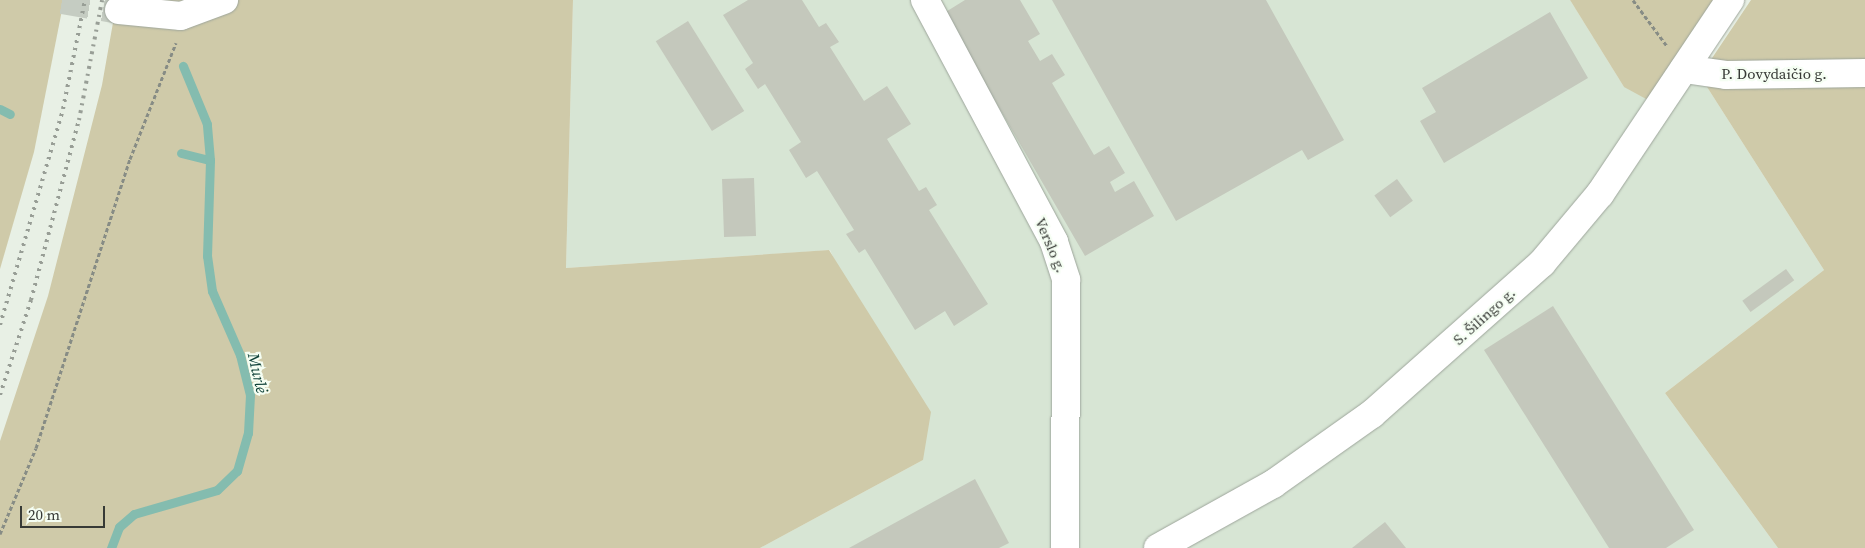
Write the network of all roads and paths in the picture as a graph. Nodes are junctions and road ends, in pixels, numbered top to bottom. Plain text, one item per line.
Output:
1 (224, 0) edge
2 (926, 0) edge
3 (1633, 0) edge
4 (1730, 0) edge
5 (119, 10) tunnel mouth
6 (181, 16) junction
7 (1684, 69) junction
8 (1865, 73) edge
9 (0, 534) edge
10 (1065, 548) edge
11 (1158, 548) edge

1 - 6 street
2 - 10 street, Verslo g.
3 - 7 path
4 - 7 street, S. Šilingo g.
5 - 6 street
6 - 9 path
7 - 8 street, P. Dovydaičio g.
7 - 11 street, S. Šilingo g.

